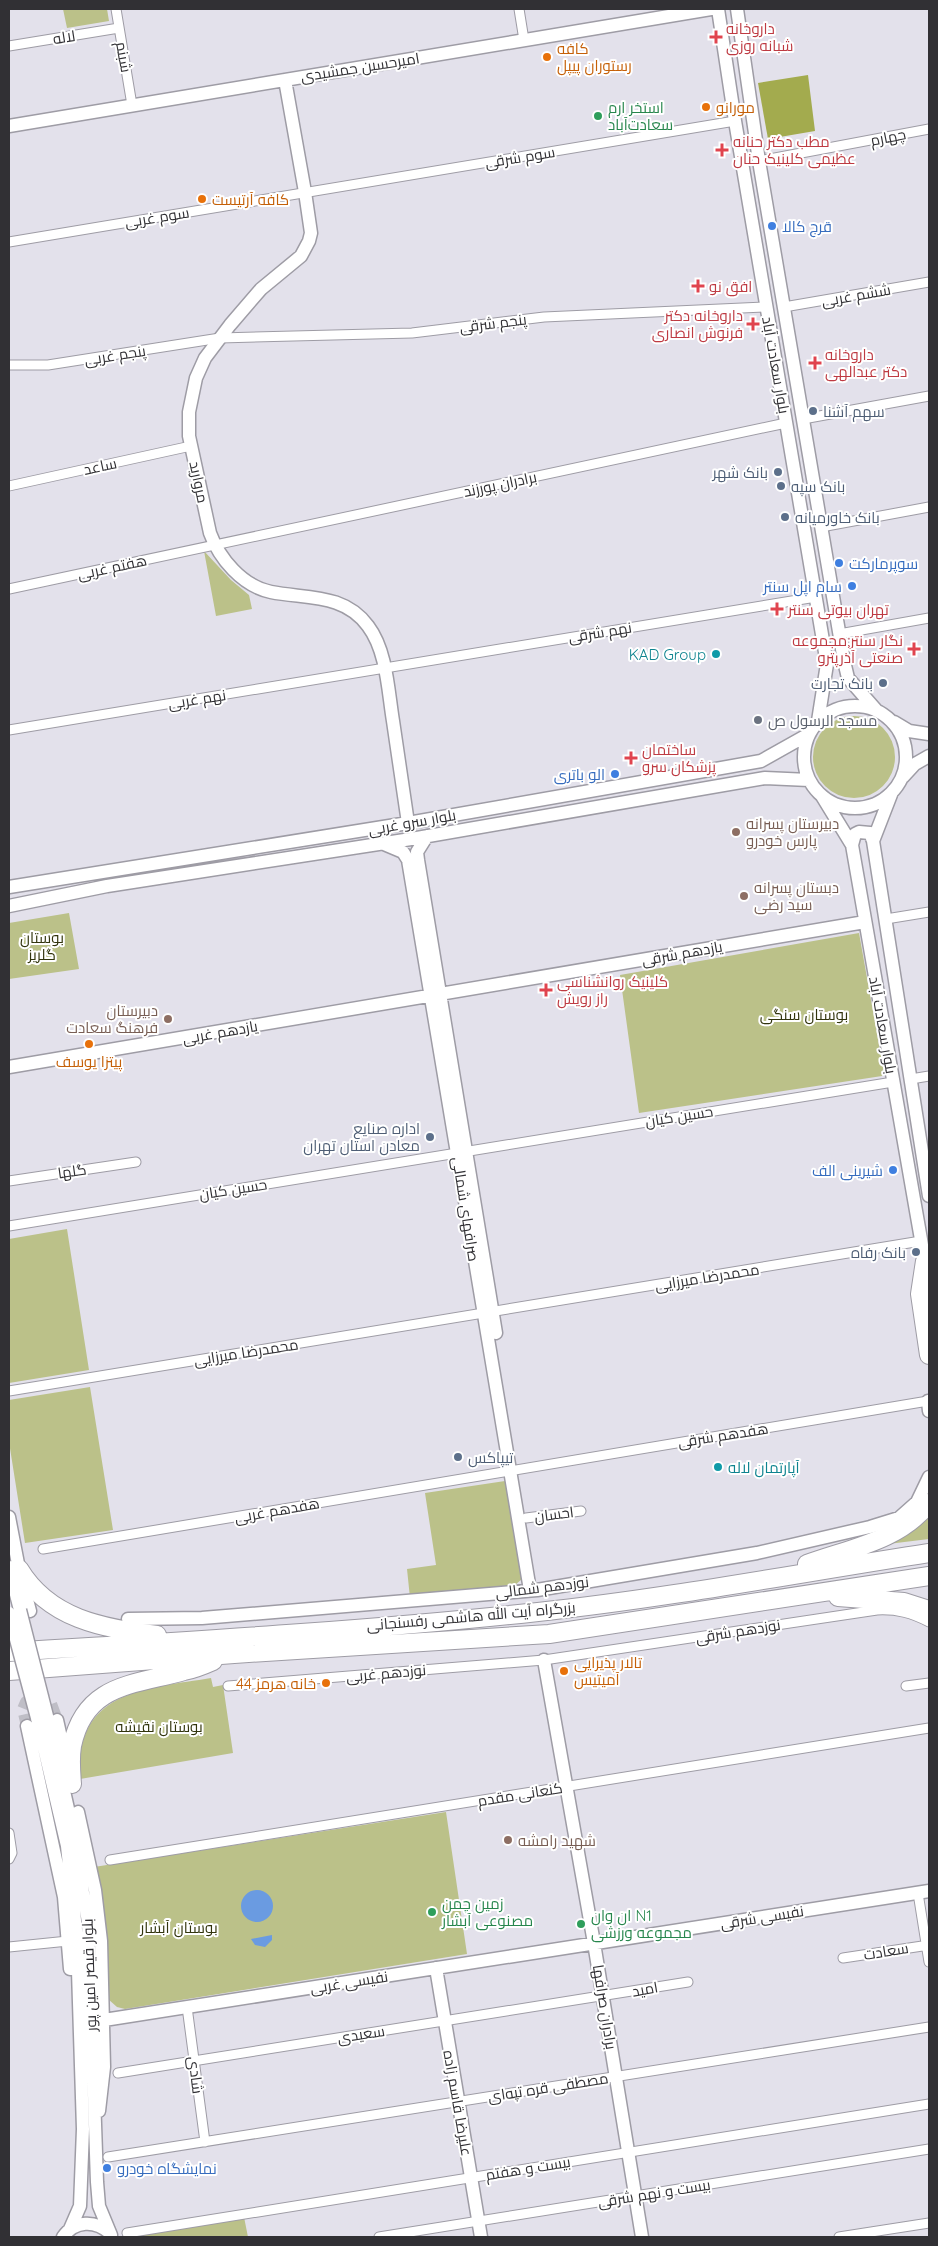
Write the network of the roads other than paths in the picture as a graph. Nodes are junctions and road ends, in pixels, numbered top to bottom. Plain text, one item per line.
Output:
1 (116, 9) edge
2 (519, 9) edge
3 (711, 9) edge
4 (718, 9) edge
5 (737, 9) edge
6 (119, 28) junction
7 (524, 40) junction
8 (9, 46) edge
9 (285, 80) junction
10 (132, 105) junction
11 (735, 121) junction
12 (9, 126) edge
13 (929, 130) edge
14 (759, 161) junction
15 (305, 192) junction
16 (9, 242) edge
17 (929, 282) edge
18 (766, 307) junction
19 (784, 307) junction
20 (220, 338) junction
21 (9, 365) edge
22 (929, 396) edge
23 (803, 419) junction
24 (786, 423) junction
25 (191, 446) junction
26 (791, 451) junction
27 (808, 451) junction
28 (9, 486) edge
29 (929, 507) edge
30 (821, 527) junction
31 (214, 545) junction
32 (9, 589) edge
33 (816, 597) junction
34 (929, 618) edge
35 (839, 634) junction
36 (384, 668) junction
37 (877, 711) junction
38 (890, 720) junction
39 (818, 721) junction
40 (9, 730) edge
41 (809, 734) junction
42 (929, 734) edge
43 (929, 756) edge
44 (901, 779) junction
45 (809, 780) junction
46 (892, 792) junction
47 (822, 796) junction
48 (408, 823) junction
49 (427, 836) junction
50 (873, 841) junction
51 (382, 843) junction
52 (852, 845) junction
53 (41, 882) junction
54 (9, 888) edge
55 (43, 899) junction
56 (9, 906) edge
57 (929, 912) edge
58 (886, 919) junction
59 (865, 922) junction
60 (435, 995) junction
61 (9, 1067) edge
62 (929, 1076) edge
63 (910, 1079) junction
64 (893, 1082) junction
65 (461, 1152) junction
66 (136, 1162) dead end
67 (9, 1181) edge
68 (929, 1196) edge
69 (9, 1226) edge
70 (921, 1242) junction
71 (925, 1261) junction
72 (929, 1287) edge
73 (488, 1313) junction
74 (929, 1355) edge
75 (9, 1391) edge
76 (929, 1406) edge
77 (514, 1470) junction
78 (929, 1477) edge
79 (929, 1503) edge
80 (581, 1511) dead end
81 (9, 1517) edge
82 (526, 1518) junction
83 (43, 1549) dead end
84 (929, 1553) edge
85 (14, 1568) edge
86 (929, 1576) edge
87 (766, 1578) junction
88 (534, 1590) junction
89 (793, 1596) junction
90 (929, 1610) edge
91 (20, 1611) edge
92 (128, 1618) dead end
93 (929, 1622) edge
94 (189, 1640) junction
95 (9, 1652) edge
96 (234, 1654) junction
97 (544, 1660) junction
98 (9, 1671) edge
99 (929, 1682) edge
100 (228, 1686) dead end
101 (906, 1686) dead end
102 (42, 1720) junction
103 (929, 1728) edge
104 (72, 1784) junction
105 (567, 1786) junction
106 (9, 1834) edge
107 (9, 1859) edge
108 (110, 1860) dead end
109 (924, 1892) edge
110 (68, 1941) junction
111 (594, 1943) junction
112 (928, 1945) edge
113 (9, 1947) edge
114 (843, 1958) dead end
115 (929, 1962) edge
116 (436, 1968) junction
117 (688, 1982) dead end
118 (603, 1997) junction
119 (187, 2007) junction
120 (104, 2020) junction
121 (444, 2021) junction
122 (929, 2027) edge
123 (194, 2061) junction
124 (118, 2073) dead end
125 (616, 2077) junction
126 (458, 2102) junction
127 (929, 2104) edge
128 (90, 2129) junction
129 (205, 2142) junction
130 (929, 2149) edge
131 (628, 2152) junction
132 (108, 2158) dead end
133 (471, 2178) junction
134 (635, 2196) junction
135 (80, 2206) junction
136 (99, 2206) junction
137 (478, 2222) junction
138 (929, 2223) edge
139 (127, 2232) dead end
140 (66, 2233) edge
141 (112, 2236) edge
142 (849, 2236) edge
143 (379, 2237) edge
144 (481, 2237) edge
145 (642, 2237) edge
146 (839, 2237) edge

1 - 6 street, شبنم
2 - 7 street
3 - 7 main road, امیرحسین جمشیدی
4 - 11 main road, بلوار سعادت آباد
5 - 14 main road, بلوار سعادت آباد
6 - 8 street, لاله
6 - 10 street, شبنم
7 - 9 main road, امیرحسین جمشیدی
9 - 10 main road, امیرحسین جمشیدی
9 - 15 main road, مروارید
10 - 12 main road, امیرحسین جمشیدی
11 - 15 street, سوم شرقی
11 - 18 main road, بلوار سعادت آباد
13 - 14 street, چهارم
14 - 19 main road, بلوار سعادت آباد
15 - 16 street, سوم غربی
15 - 20 main road, مروارید
17 - 19 street, ششم غربی
18 - 20 street, پنجم شرقی
18 - 24 main road, بلوار سعادت آباد
19 - 23 main road, بلوار سعادت آباد
20 - 21 street, پنجم غربی
20 - 25 main road, مروارید
22 - 23 street
23 - 27 main road, بلوار سعادت آباد
24 - 26 main road, بلوار سعادت آباد
24 - 31 street, برادران پورزند
25 - 28 street, ساعد
25 - 31 main road, مروارید
26 - 27 main road
26 - 33 main road, بلوار سعادت آباد
27 - 30 main road, بلوار سعادت آباد
29 - 30 street
30 - 35 main road, بلوار سعادت آباد
31 - 32 street, هفتم غربی
31 - 36 main road, مروارید
33 - 36 street, نهم شرقی
33 - 39 main road, بلوار سعادت آباد
34 - 35 street
35 - 37 main road, بلوار سعادت آباد
36 - 40 street, نهم غربی
36 - 48 main road, مروارید
37 - 38 main road
37 - 39 main road
38 - 42 main road
38 - 44 main road
39 - 41 main road
41 - 45 main road
41 - 48 main road, بلوار سرو غربی
43 - 44 main road
44 - 46 main road
45 - 47 main road
45 - 49 main road, بلوار سرو غربی
46 - 47 main road
46 - 50 main road
47 - 52 main road, بلوار سعادت آباد
48 - 53 main road, بلوار سرو غربی
49 - 51 main road, بلوار سرو غربی
49 - 60 main road, صرافهای شمالی
50 - 52 main road
50 - 58 main road, بلوار سعادت آباد
51 - 55 main road, بلوار سرو غربی
51 - 60 main road, صرافهای شمالی
52 - 59 main road, بلوار سعادت آباد
53 - 54 main road, بلوار سرو غربی
53 - 55 main road
55 - 56 main road, بلوار سرو غربی
57 - 58 street
58 - 63 main road, بلوار سعادت آباد
59 - 60 main road, یازدهم شرقی
59 - 64 main road, بلوار سعادت آباد
60 - 61 main road, یازدهم غربی
60 - 65 main road, صرافهای شمالی
62 - 63 street
63 - 68 main road, بلوار سعادت آباد
64 - 65 street, حسین کیان
64 - 70 main road, بلوار سعادت آباد
65 - 69 street, حسین کیان
65 - 73 main road, صرافهای شمالی
66 - 67 street, گلها
70 - 71 main road, بلوار سعادت آباد
70 - 73 street, محمدرضا میرزایی
71 - 72 main road, بلوار سعادت آباد
71 - 74 highway
73 - 75 street, محمدرضا میرزایی
73 - 77 main road, صرافهای شمالی
76 - 77 street, هفدهم شرقی
77 - 82 main road, صرافهای شمالی
77 - 83 street, هفدهم غربی
77 - 88 main road, صرافهای شمالی
78 - 88 main road, نوزدهم شمالی
79 - 87 highway
80 - 82 street, احسان
81 - 85 main road
82 - 88 main road, صرافهای شمالی
84 - 87 highway, بزرگراه آیت الله هاشمی رفسنجانی
85 - 91 main road
85 - 94 highway
86 - 89 highway, بزرگراه آیت الله هاشمی رفسنجانی
87 - 94 highway, بزرگراه آیت الله هاشمی رفسنجانی
88 - 92 main road, نوزدهم شمالی
89 - 90 highway
89 - 96 highway, بزرگراه آیت الله هاشمی رفسنجانی
91 - 102 main road, bridge
93 - 97 street, نوزدهم شرقی
94 - 95 highway, بزرگراه آیت الله هاشمی رفسنجانی
96 - 98 highway, بزرگراه آیت الله هاشمی رفسنجانی
96 - 104 highway
97 - 100 street, نوزدهم غربی
97 - 105 main road, برادران صرافها
99 - 101 street
102 - 104 main road
102 - 110 main road
102 - 128 main road, بلوار قیصر امین پور
103 - 105 street, کنعانی مقدم
104 - 120 main road
105 - 108 street, کنعانی مقدم
105 - 111 main road, برادران صرافها
106 - 107 street
109 - 111 main road, نفیسی شرقی
109 - 112 street
110 - 113 street
110 - 128 main road
111 - 116 main road, نفیسی غربی
111 - 118 main road, برادران صرافها
112 - 114 street, سعادت
112 - 115 street
116 - 119 main road, نفیسی غربی
116 - 121 main road, علیرضا قاسم زاده
117 - 118 street, امید
118 - 121 street, سعیدی
118 - 125 main road, برادران صرافها
119 - 120 main road, نفیسی غربی
119 - 123 street, شادی
120 - 128 main road
121 - 123 street, سعیدی
121 - 126 main road, علیرضا قاسم زاده
122 - 125 street, مصطفی قره تپه‌ای
123 - 124 street, سعیدی
123 - 129 street, شادی
125 - 126 street, مصطفی قره تپه‌ای
125 - 131 main road, برادران صرافها
126 - 129 street, مصطفی قره تپه‌ای
126 - 133 main road, علیرضا قاسم زاده
127 - 131 street, بیست و هفتم
128 - 135 main road, بلوار قیصر امین پور
128 - 136 main road, بلوار قیصر امین پور
129 - 132 street, مصطفی قره تپه‌ای
130 - 134 street, بیست و نهم شرقی
131 - 133 street, بیست و هفتم
131 - 134 main road, برادران صرافها
133 - 137 main road, علیرضا قاسم زاده
133 - 139 street, بیست و هفتم
134 - 137 street, بیست و نهم شرقی
134 - 145 main road, برادران صرافها
135 - 136 main road
135 - 140 main road, بلوار قیصر امین پور
136 - 141 main road, بلوار قیصر امین پور
137 - 143 street, بیست و نهم شرقی
137 - 144 main road, علیرضا قاسم زاده
138 - 142 street
140 - 141 main road
142 - 146 street

